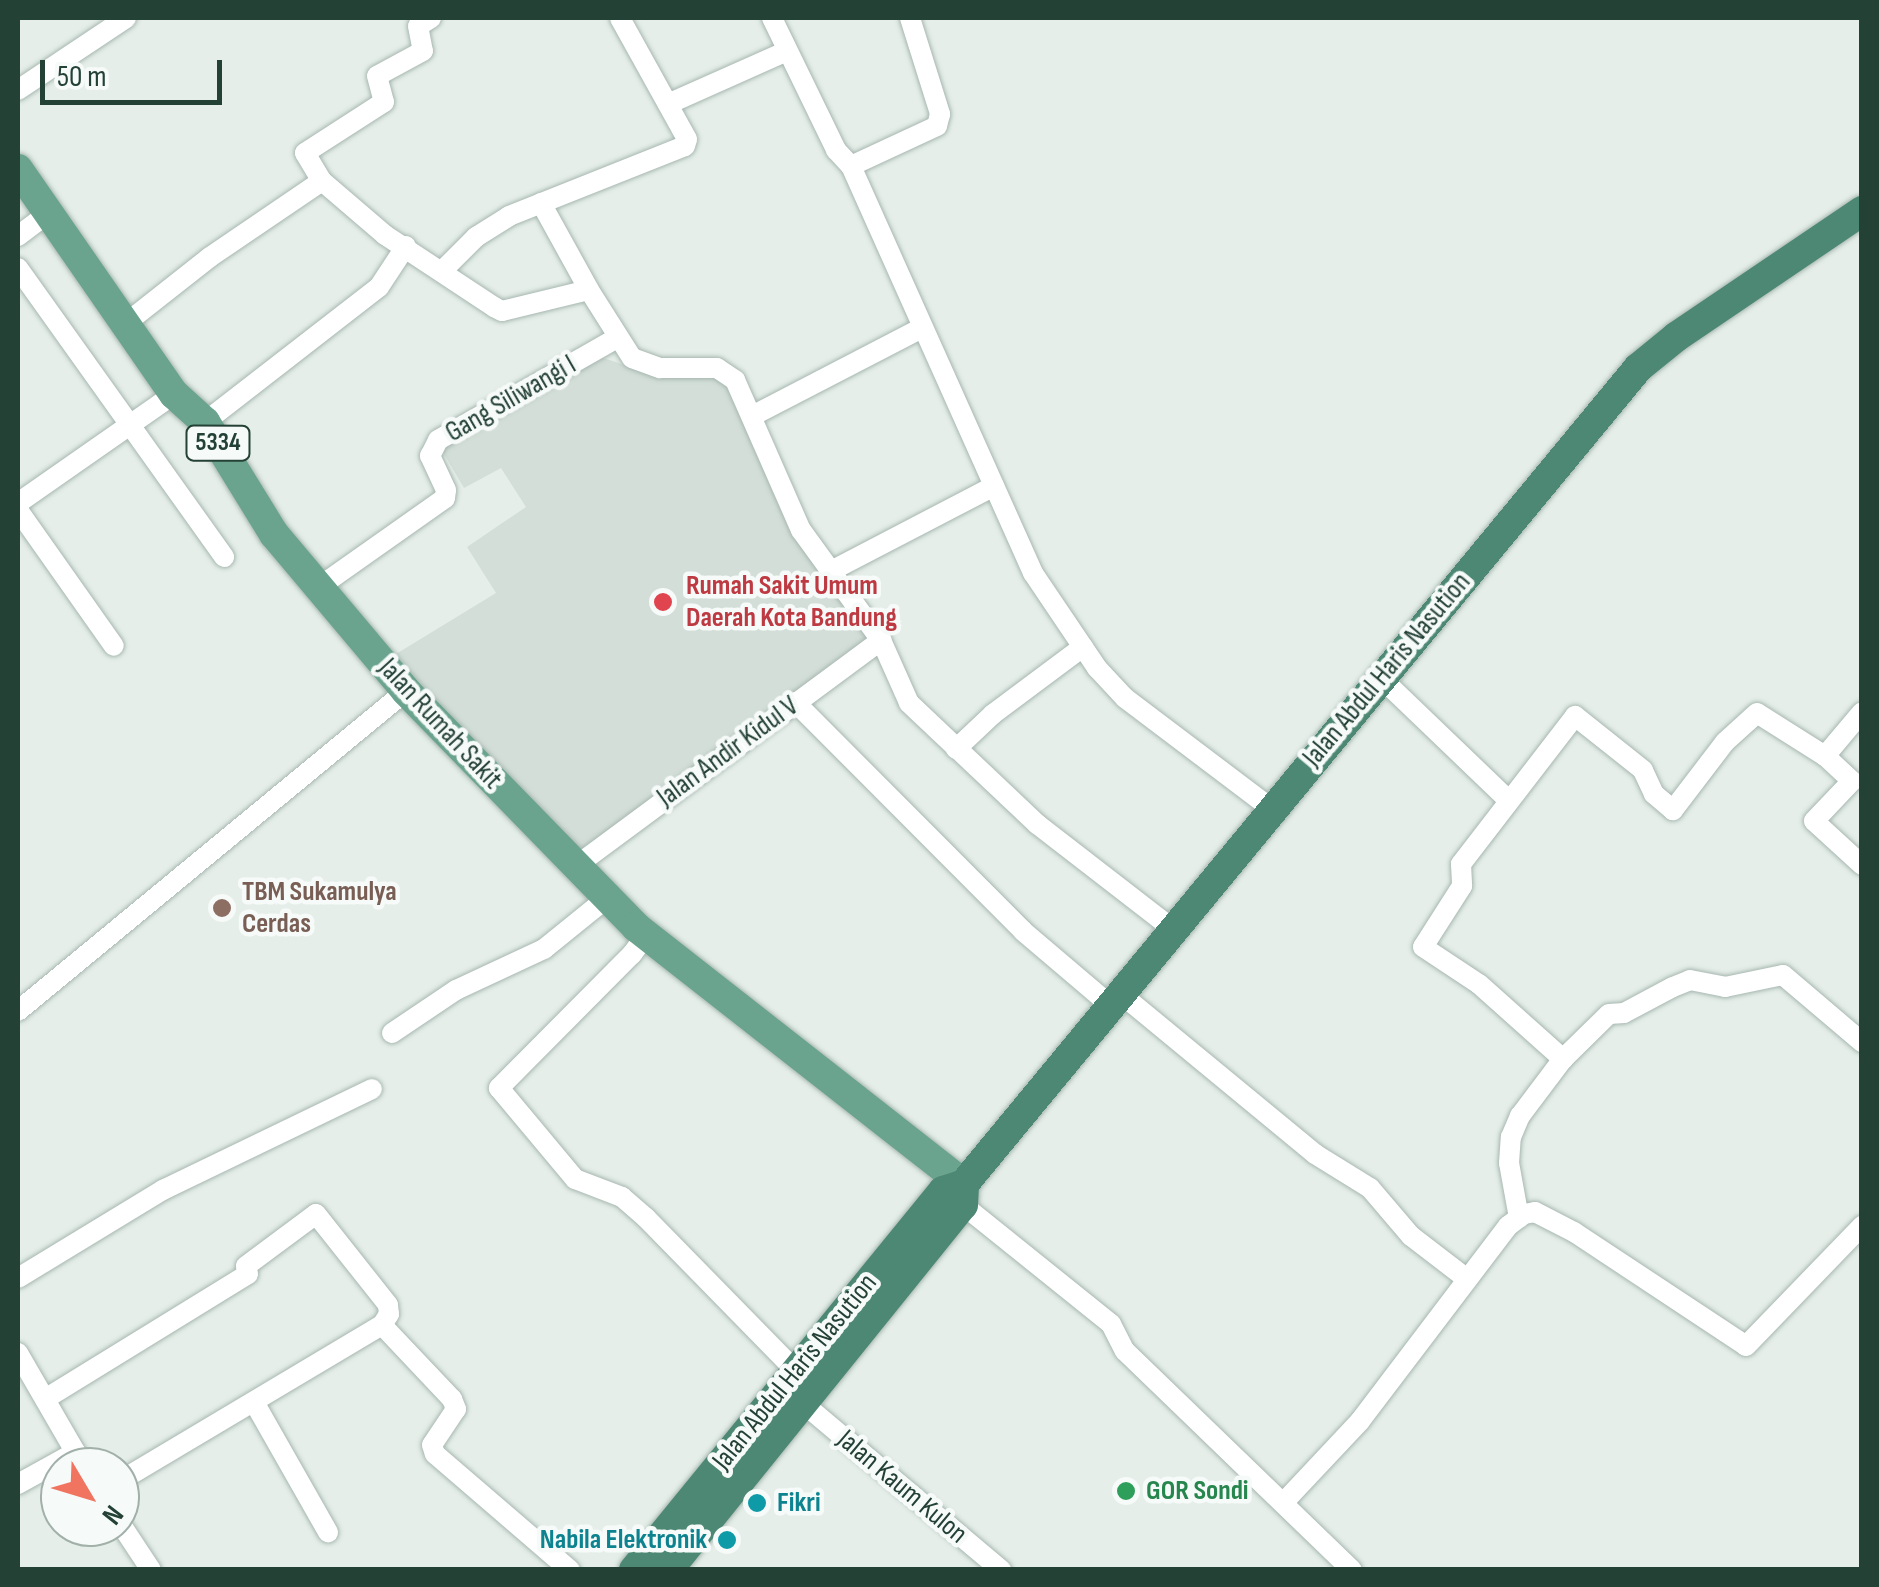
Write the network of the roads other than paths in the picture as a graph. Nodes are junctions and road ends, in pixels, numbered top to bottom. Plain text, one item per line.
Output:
1 (126, 18) edge
2 (431, 18) edge
3 (620, 18) edge
4 (772, 18) edge
5 (910, 18) edge
6 (787, 50) junction
7 (18, 90) edge
8 (668, 104) junction
9 (850, 166) junction
10 (18, 170) edge
11 (322, 181) junction
12 (541, 203) junction
13 (1862, 210) edge
14 (48, 213) junction
15 (18, 236) edge
16 (406, 246) junction
17 (18, 268) edge
18 (442, 271) junction
19 (589, 290) junction
20 (126, 324) junction
21 (922, 328) junction
22 (617, 338) junction
23 (174, 394) junction
24 (752, 416) junction
25 (205, 422) junction
26 (129, 424) junction
27 (994, 486) junction
28 (18, 506) edge
29 (224, 558) dead end
30 (829, 572) junction
31 (319, 587) junction
32 (881, 640) junction
33 (114, 646) dead end
34 (1082, 647) junction
35 (1381, 678) junction
36 (406, 691) junction
37 (796, 702) junction
38 (1862, 712) edge
39 (956, 750) junction
40 (1825, 756) junction
41 (1508, 800) junction
42 (1272, 809) junction
43 (1862, 864) edge
44 (576, 866) junction
45 (607, 898) junction
46 (1173, 929) junction
47 (646, 935) junction
48 (1116, 1000) junction
49 (20, 1006) edge
50 (392, 1033) dead end
51 (1862, 1042) edge
52 (1563, 1059) junction
53 (372, 1089) dead end
54 (963, 1195) junction
55 (1520, 1218) junction
56 (1862, 1226) edge
57 (18, 1278) edge
58 (1467, 1279) junction
59 (382, 1326) junction
60 (18, 1353) edge
61 (796, 1371) junction
62 (45, 1400) junction
63 (254, 1402) junction
64 (804, 1404) junction
65 (72, 1447) edge
66 (140, 1469) edge
67 (1284, 1502) junction
68 (328, 1532) dead end
69 (136, 1547) edge
70 (151, 1570) edge
71 (570, 1570) edge
72 (634, 1570) edge
73 (668, 1570) edge
74 (1000, 1570) edge
75 (1352, 1570) edge

1 - 7 street
2 - 11 street
3 - 8 street
4 - 6 street
5 - 9 street
6 - 8 street
6 - 9 street
8 - 12 street
9 - 21 street
10 - 14 main road, Jalan Rumah Sakit / 5334
11 - 16 street
11 - 20 street
12 - 18 street
12 - 19 street
13 - 35 highway, Jalan Abdul Haris Nasution
14 - 15 street
14 - 20 main road, Jalan Rumah Sakit / 5334
16 - 18 street
16 - 25 street
17 - 26 street
18 - 19 street
19 - 22 street
20 - 23 main road, Jalan Rumah Sakit / 5334
21 - 24 street
21 - 27 street
22 - 24 street
22 - 31 street, Gang Siliwangi I
23 - 25 main road, Jalan Rumah Sakit / 5334
23 - 26 street
24 - 30 street
25 - 31 main road, Jalan Rumah Sakit / 5334
26 - 28 street
26 - 29 street
27 - 30 street
27 - 34 street
28 - 33 street
30 - 32 street
31 - 36 main road, Jalan Rumah Sakit / 5334
32 - 37 street, Jalan Andir Kidul V
32 - 39 street
34 - 39 street
34 - 42 street
35 - 41 street
35 - 42 highway, Jalan Abdul Haris Nasution
36 - 44 main road, Jalan Rumah Sakit / 5334
36 - 49 street
37 - 44 street, Jalan Andir Kidul V
37 - 48 street
38 - 40 street
39 - 46 street
40 - 41 street
40 - 43 street
41 - 52 street
42 - 46 highway, Jalan Abdul Haris Nasution
44 - 45 main road, Jalan Rumah Sakit / 5334
45 - 47 main road, Jalan Rumah Sakit / 5334
45 - 50 street
46 - 48 highway, Jalan Abdul Haris Nasution
47 - 54 main road, Jalan Rumah Sakit / 5334
47 - 61 street
48 - 54 highway, Jalan Abdul Haris Nasution
48 - 58 street
51 - 52 street
52 - 55 street
53 - 57 street
54 - 61 highway, Jalan Abdul Haris Nasution
54 - 64 highway, Jalan Abdul Haris Nasution
54 - 67 street
55 - 56 street
55 - 58 street
58 - 67 street
59 - 62 street
59 - 63 street
59 - 71 street
60 - 62 street
61 - 72 highway, Jalan Abdul Haris Nasution
62 - 65 street
63 - 66 street
63 - 68 street
64 - 73 highway, Jalan Abdul Haris Nasution
64 - 74 street, Jalan Kaum Kulon
67 - 75 street
69 - 70 street

